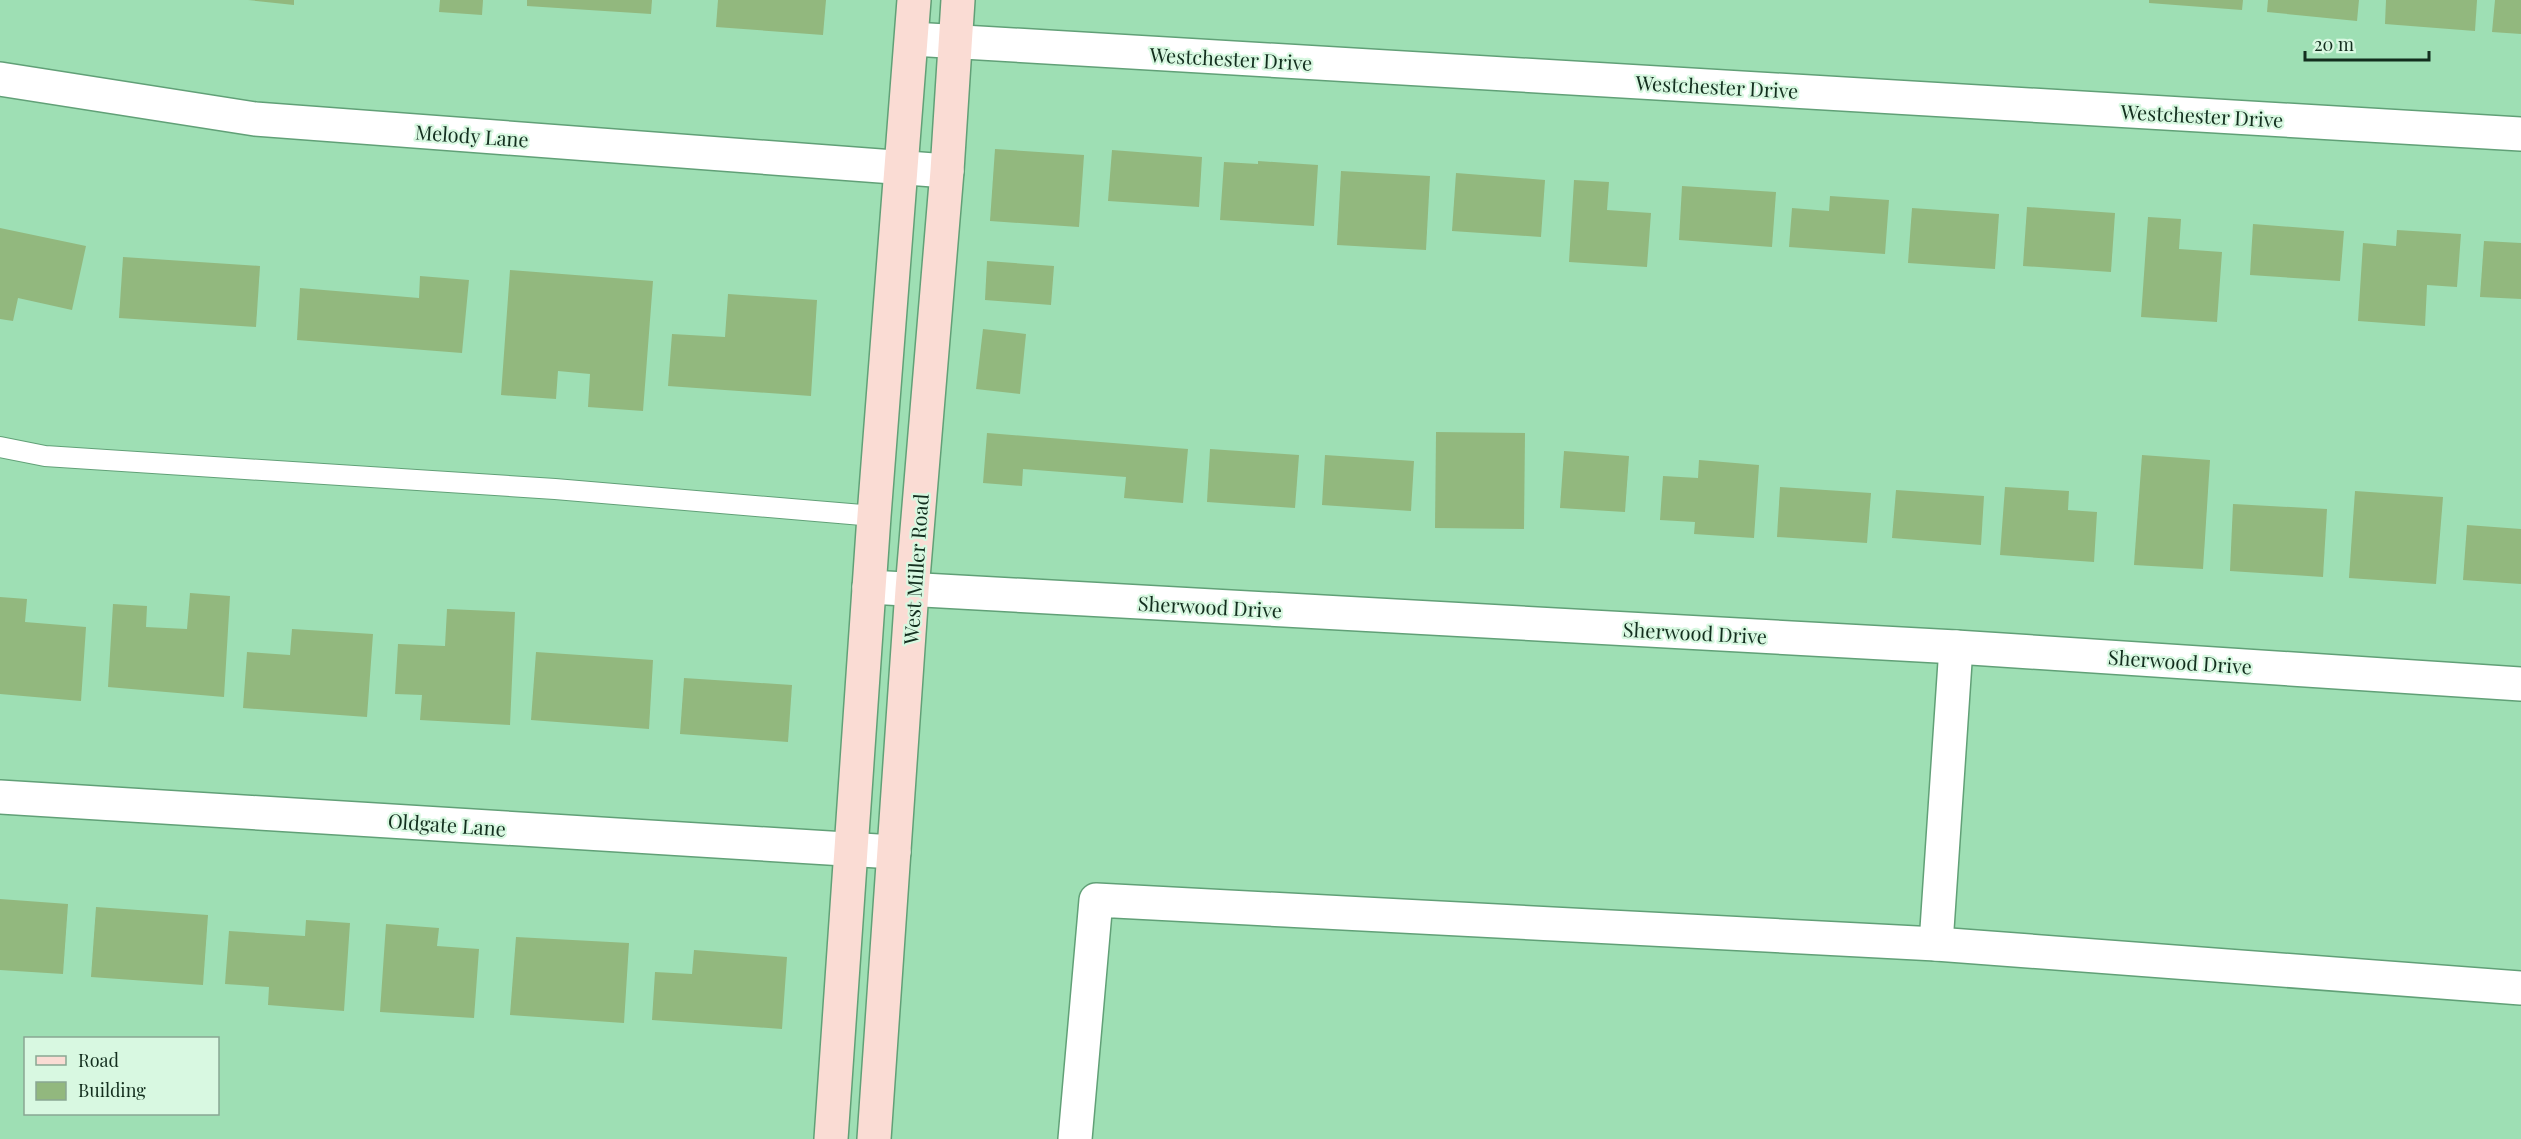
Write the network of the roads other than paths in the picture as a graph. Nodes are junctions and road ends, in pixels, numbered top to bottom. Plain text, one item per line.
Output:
1 (914, 0) edge
2 (958, 0) edge
3 (912, 39) junction
4 (956, 41) junction
5 (0, 79) edge
6 (2521, 134) edge
7 (901, 167) junction
8 (947, 171) junction
9 (0, 447) edge
10 (874, 516) junction
11 (869, 587) junction
12 (912, 590) junction
13 (1956, 647) junction
14 (2521, 684) edge
15 (0, 797) edge
16 (850, 849) junction
17 (894, 852) junction
18 (1936, 944) junction
19 (2521, 988) edge
20 (831, 1139) edge
21 (874, 1139) edge
22 (1075, 1139) edge

1 - 3 main road
2 - 4 main road, West Miller Road
3 - 4 street, Westchester Drive
3 - 7 main road
4 - 6 street, Westchester Drive
4 - 8 main road, West Miller Road
5 - 7 street, Melody Lane
7 - 8 street, Melody Lane
7 - 10 main road
8 - 12 main road, West Miller Road
9 - 10 lane
10 - 11 main road
11 - 12 street, Sherwood Drive
11 - 16 main road
12 - 13 street, Sherwood Drive
12 - 17 main road, West Miller Road
13 - 14 street, Sherwood Drive
13 - 18 street
15 - 16 street, Oldgate Lane
16 - 17 street, Oldgate Lane
16 - 20 main road
17 - 21 main road, West Miller Road
18 - 19 street
18 - 22 street

